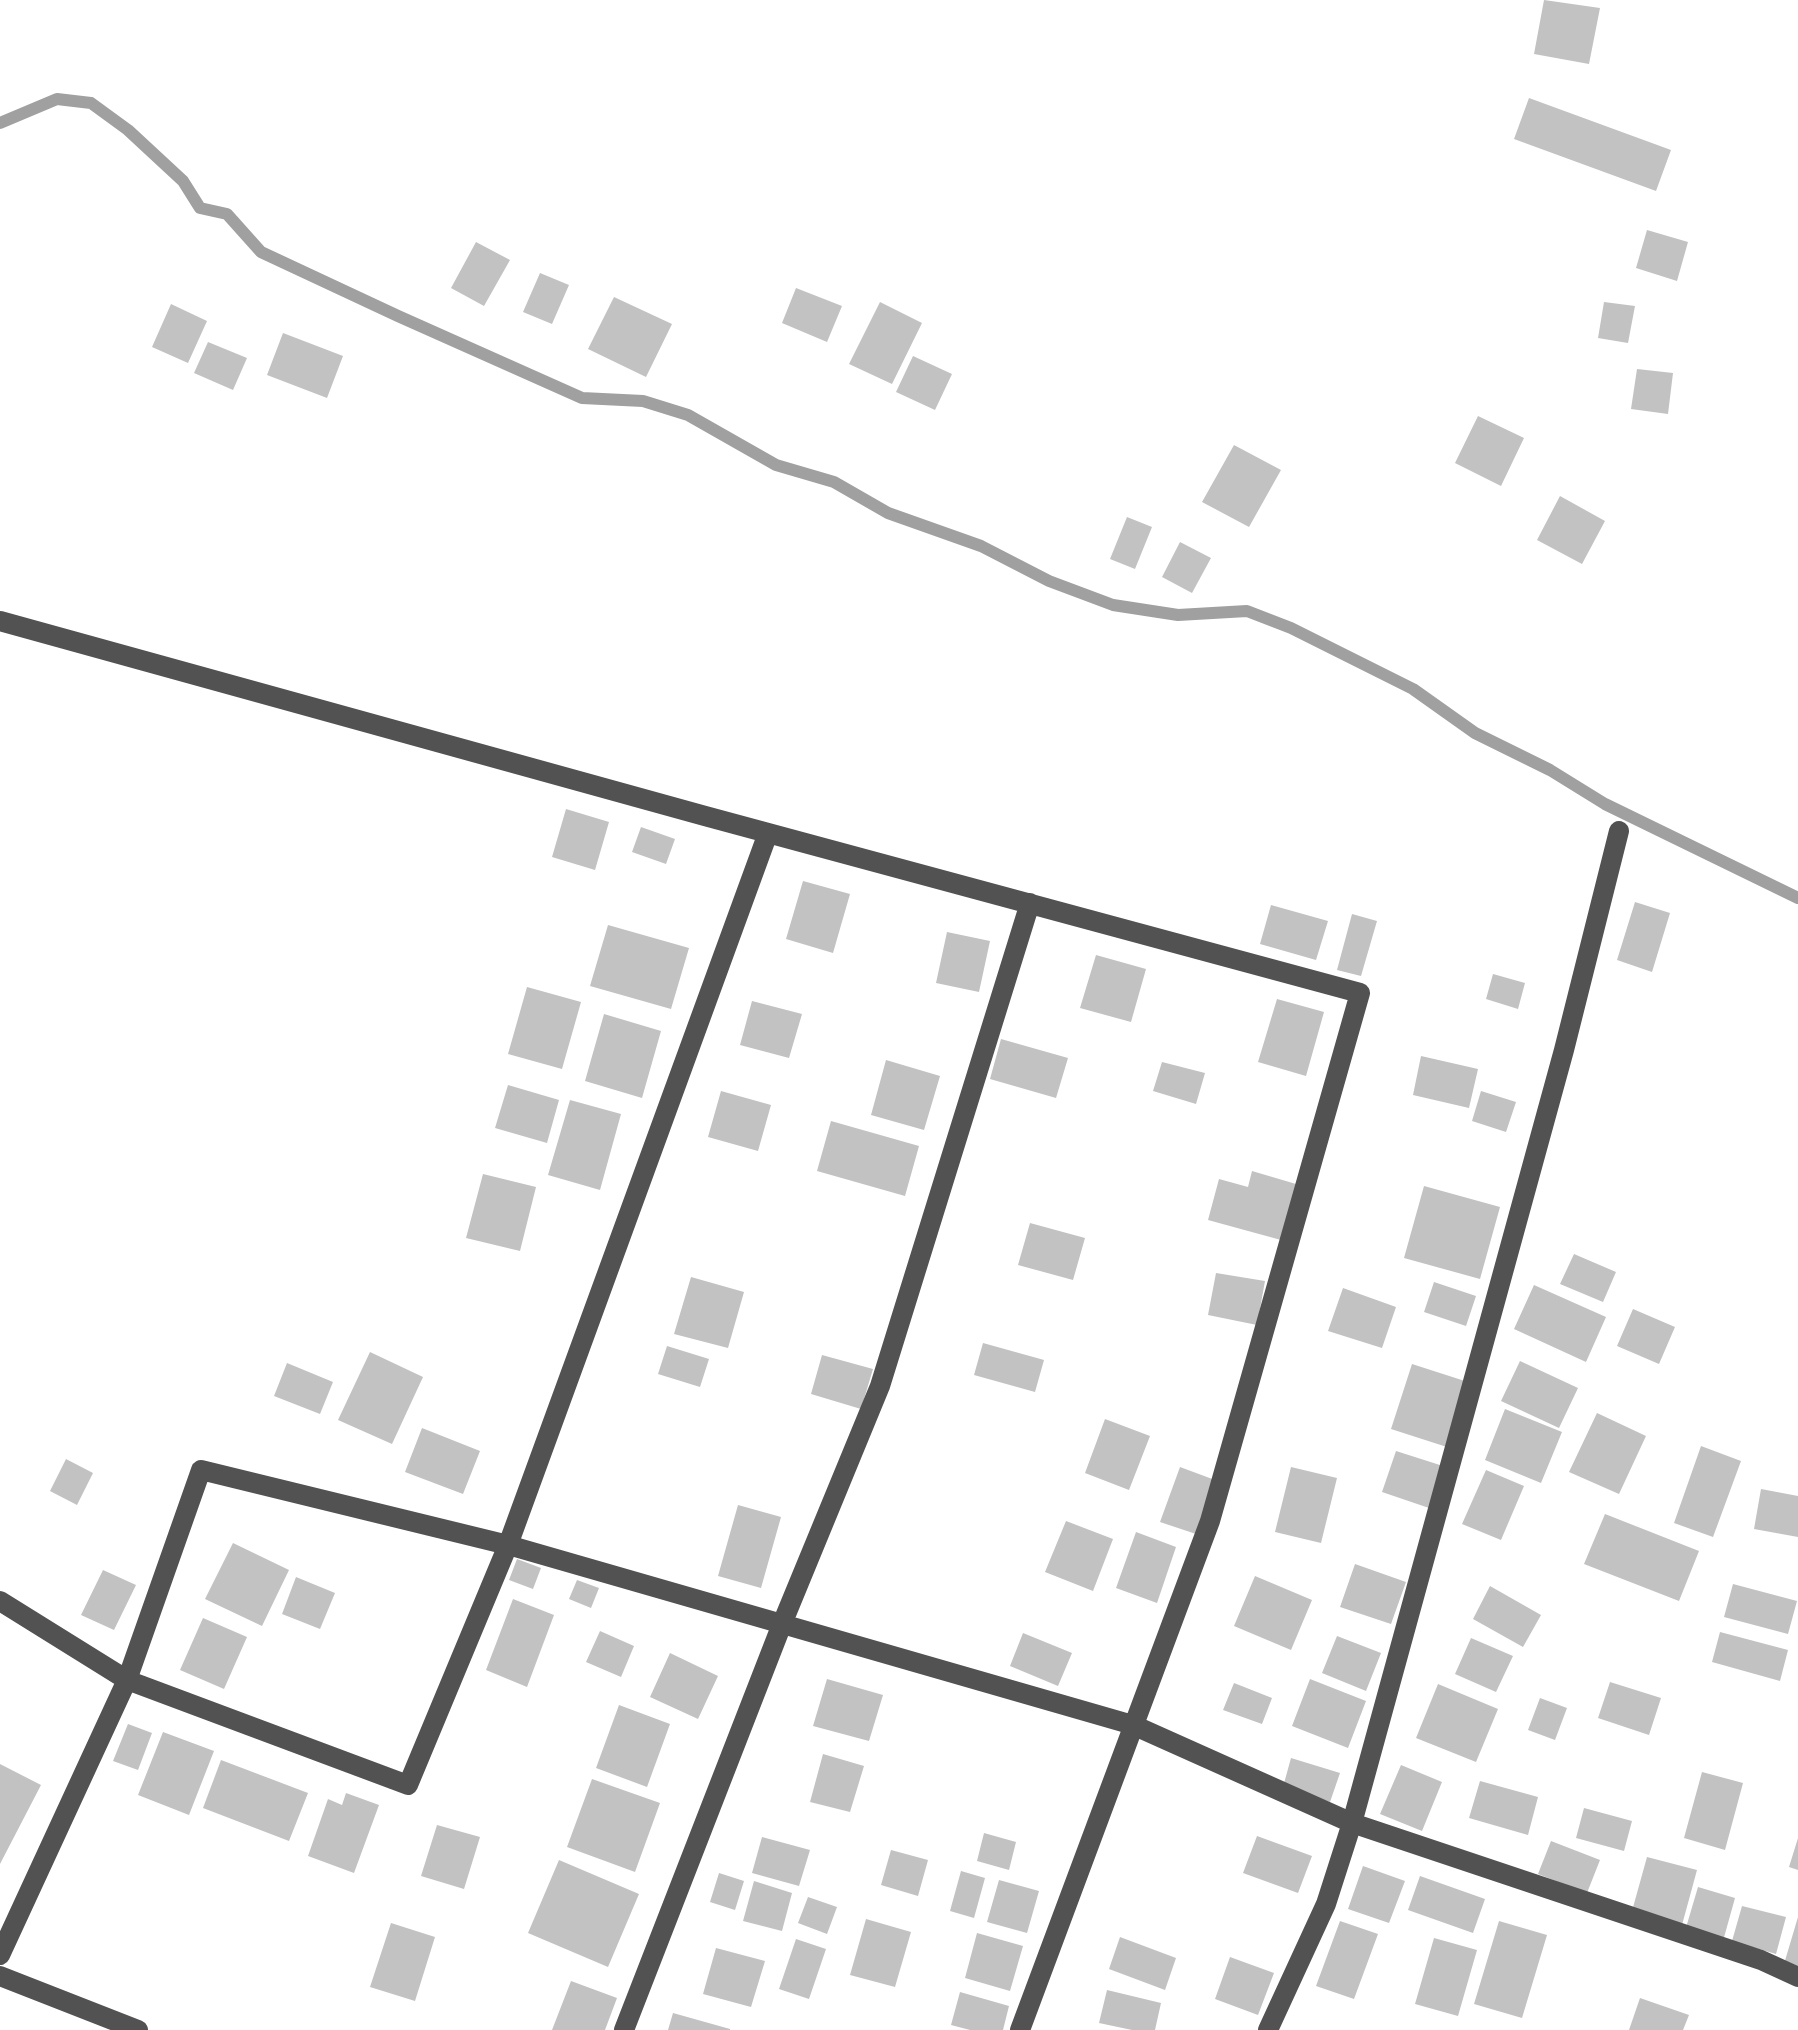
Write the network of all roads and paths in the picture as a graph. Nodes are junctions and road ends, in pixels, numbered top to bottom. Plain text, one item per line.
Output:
1 (0, 621) edge
2 (1619, 831) dead end
3 (768, 833) junction
4 (1030, 903) junction
5 (508, 1545) junction
6 (0, 1601) edge
7 (782, 1624) junction
8 (127, 1680) junction
9 (1133, 1725) junction
10 (1352, 1823) junction
11 (0, 1955) edge
12 (0, 1976) edge
13 (1798, 1977) edge
14 (138, 2030) edge
15 (624, 2030) edge
16 (1020, 2030) edge
17 (1268, 2030) edge

1 - 3 street
2 - 10 street
3 - 4 street
3 - 5 street
4 - 7 street
4 - 9 street
5 - 7 street
5 - 8 street
5 - 8 street
6 - 8 street
7 - 9 street
7 - 15 street
8 - 11 street
9 - 10 street
9 - 16 street
10 - 13 street
10 - 17 street
12 - 14 street

